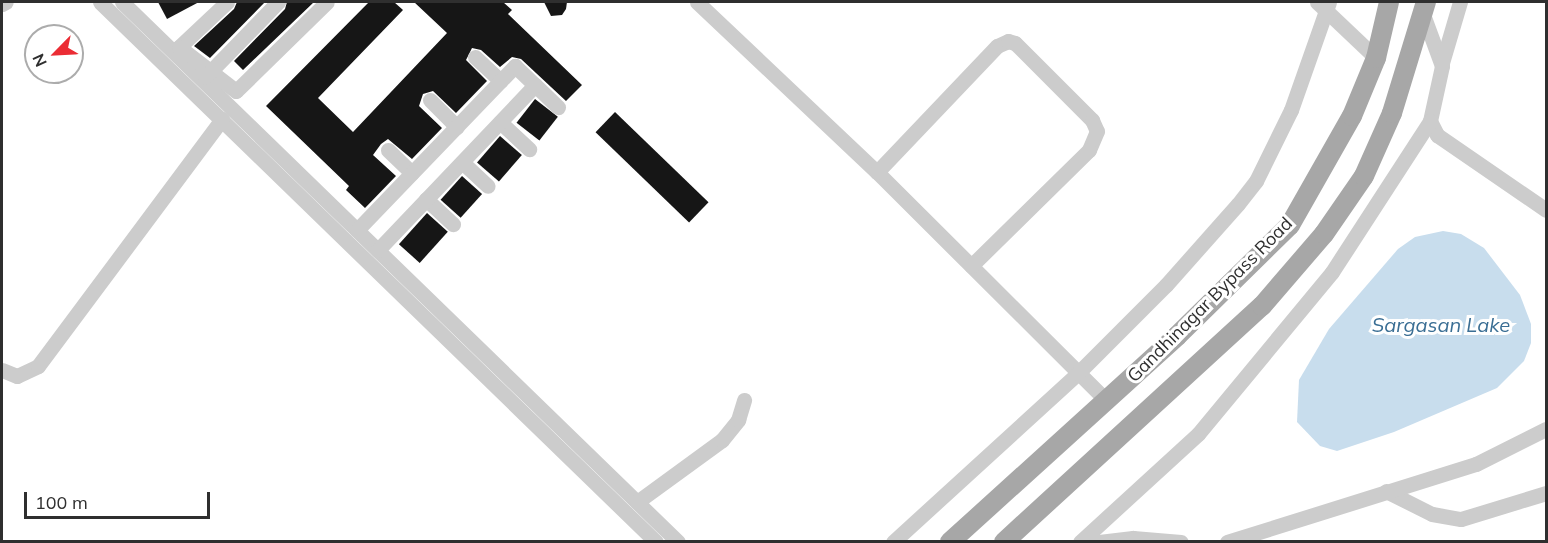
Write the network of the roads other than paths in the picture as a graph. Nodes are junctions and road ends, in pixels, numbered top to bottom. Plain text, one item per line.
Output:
1 (6, 2) edge
2 (100, 2) edge
3 (122, 2) edge
4 (226, 2) edge
5 (278, 2) edge
6 (327, 2) edge
7 (697, 2) edge
8 (1389, 2) edge
9 (1460, 2) edge
10 (2, 4) edge
11 (1325, 5) edge
12 (1425, 9) edge
13 (475, 57) dead end
14 (1376, 58) junction
15 (1442, 66) junction
16 (206, 75) junction
17 (501, 81) junction
18 (535, 85) junction
19 (430, 100) dead end
20 (558, 107) dead end
21 (222, 119) junction
22 (1430, 121) junction
23 (500, 122) junction
24 (457, 127) junction
25 (438, 146) junction
26 (529, 149) dead end
27 (388, 150) dead end
28 (460, 164) junction
29 (877, 172) junction
30 (412, 173) junction
31 (488, 186) dead end
32 (426, 200) junction
33 (1546, 210) edge
34 (453, 224) dead end
35 (357, 230) junction
36 (378, 249) junction
37 (971, 266) junction
38 (2, 370) edge
39 (1078, 373) junction
40 (744, 400) dead end
41 (1107, 401) junction
42 (1546, 429) edge
43 (1386, 491) junction
44 (1546, 493) edge
45 (637, 502) junction
46 (656, 542) edge
47 (678, 542) edge
48 (893, 542) edge
49 (950, 542) edge
50 (1004, 542) edge
51 (1080, 542) edge
52 (1100, 542) edge
53 (1181, 542) edge
54 (1227, 542) edge

1 - 10 street
2 - 21 street
3 - 16 street
4 - 16 street
5 - 16 street
6 - 16 street
7 - 29 street
8 - 14 main road, Gandhinagar Bypass Road
9 - 15 street
11 - 14 street
11 - 39 street
12 - 15 street
12 - 50 main road, Gandhinagar Bypass Road
13 - 17 street
14 - 41 main road, Gandhinagar Bypass Road
15 - 22 street
16 - 35 street
17 - 18 street
17 - 24 street
18 - 20 street
18 - 23 street
19 - 24 street
21 - 38 street
21 - 46 street
22 - 33 street
22 - 51 street
23 - 26 street
23 - 28 street
24 - 25 street
25 - 28 street
25 - 30 street
27 - 30 street
28 - 31 street
28 - 32 street
29 - 37 street
29 - 37 street
30 - 35 street
32 - 34 street
32 - 36 street
35 - 36 street
36 - 45 street
37 - 39 street
39 - 41 street
39 - 48 street
40 - 45 street
41 - 49 main road, Gandhinagar Bypass Road
42 - 43 street
43 - 44 street
43 - 54 street
45 - 47 street
52 - 53 street

